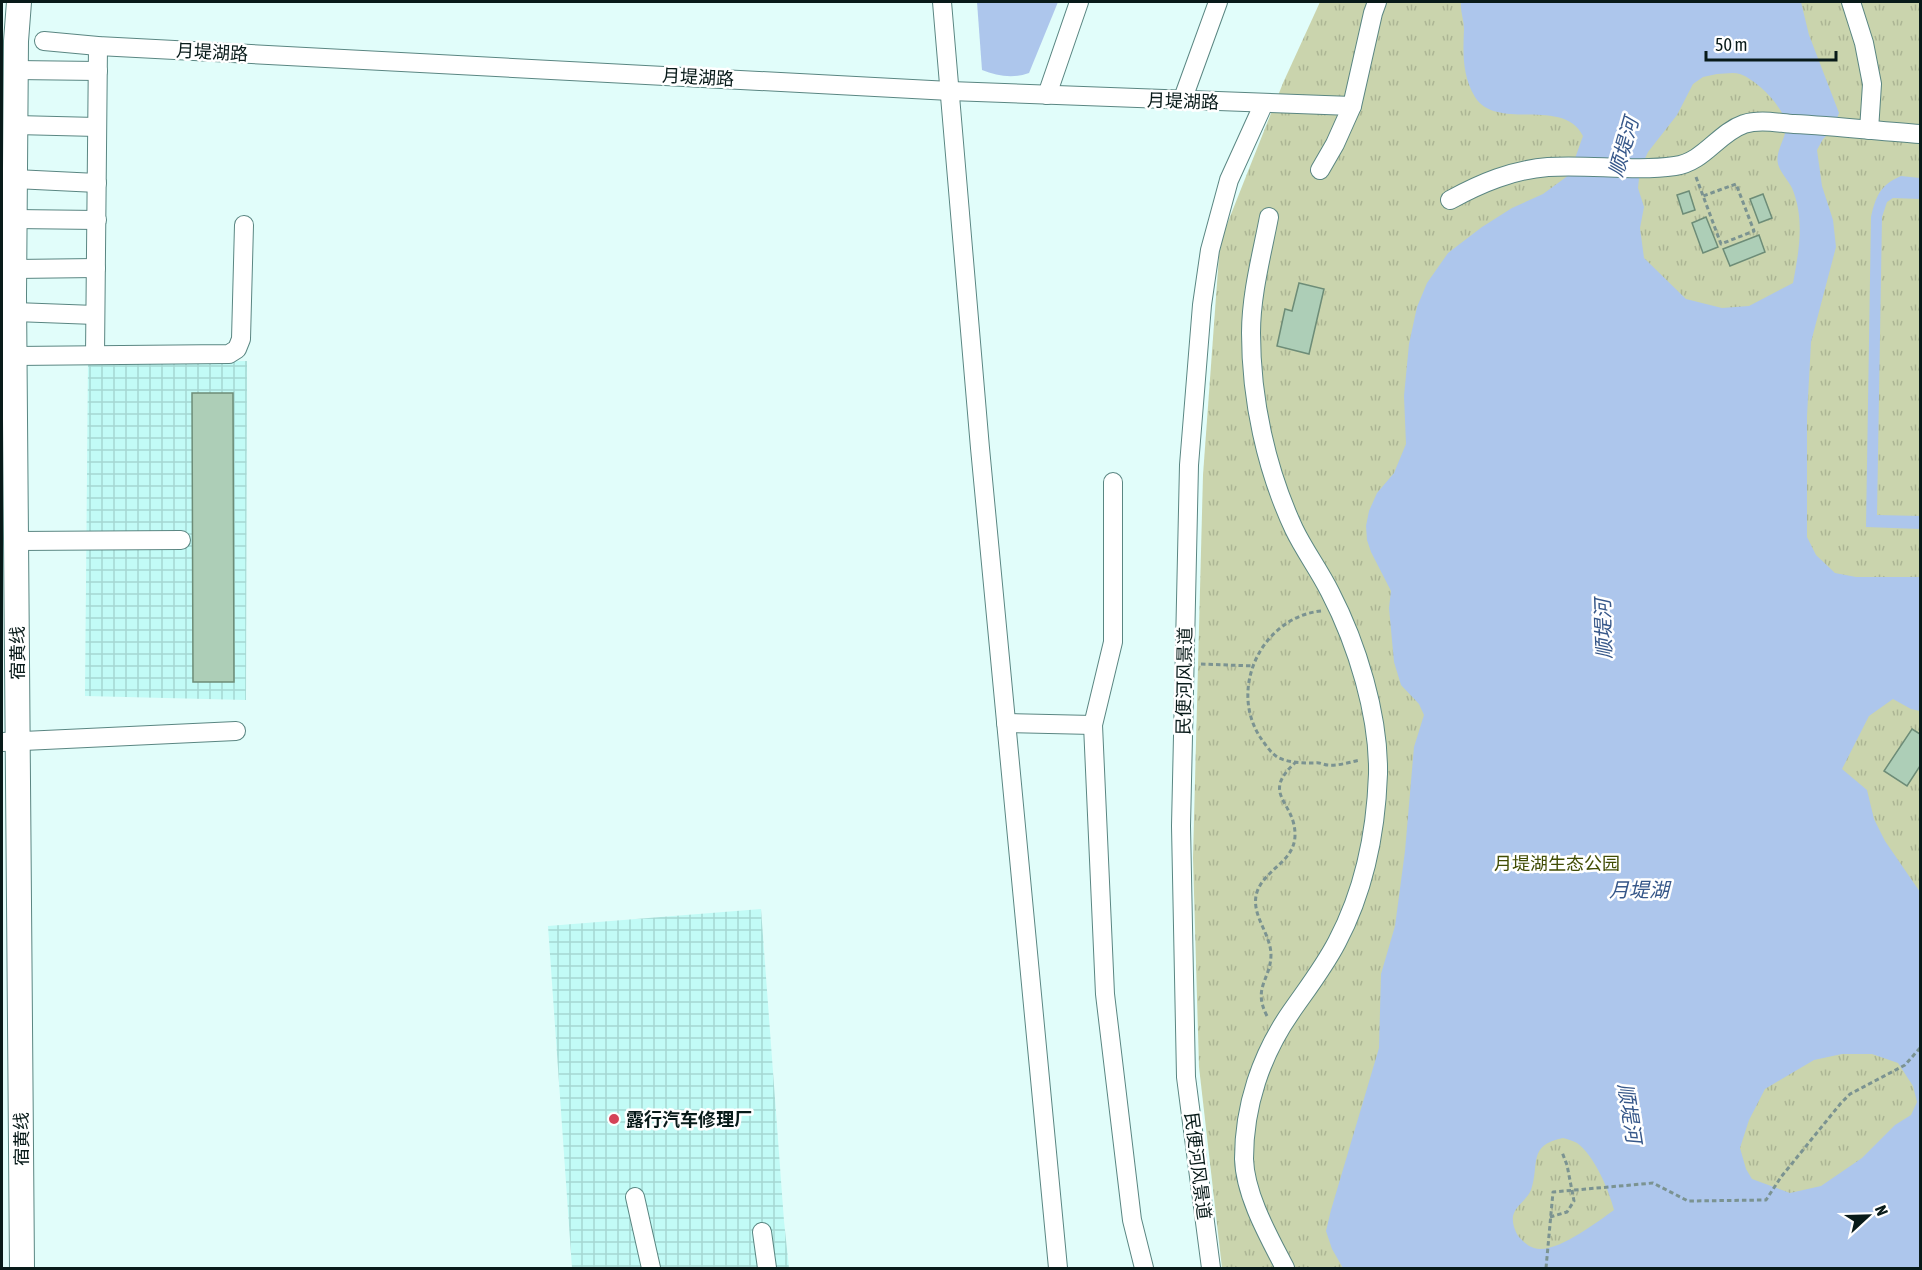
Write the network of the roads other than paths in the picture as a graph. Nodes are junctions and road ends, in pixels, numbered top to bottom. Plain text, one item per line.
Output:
1 (19, 2) edge
2 (942, 2) edge
3 (1079, 2) edge
4 (1218, 2) edge
5 (1377, 2) edge
6 (1851, 2) edge
7 (44, 41) dead end
8 (98, 46) junction
9 (16, 70) junction
10 (98, 71) junction
11 (950, 91) junction
12 (1047, 95) junction
13 (1182, 101) junction
14 (1264, 103) junction
15 (1352, 106) junction
16 (16, 125) junction
17 (97, 127) junction
18 (1860, 129) junction
19 (1920, 134) edge
20 (1320, 170) dead end
21 (15, 179) junction
22 (97, 183) junction
23 (1450, 200) dead end
24 (1269, 217) dead end
25 (15, 219) junction
26 (96, 220) junction
27 (244, 225) dead end
28 (96, 268) junction
29 (15, 269) junction
30 (15, 312) junction
31 (95, 315) junction
32 (95, 355) junction
33 (15, 356) junction
34 (1113, 482) dead end
35 (182, 540) dead end
36 (17, 541) junction
37 (1006, 723) junction
38 (1093, 725) junction
39 (236, 731) dead end
40 (10, 742) edge
41 (635, 1197) dead end
42 (762, 1232) dead end
43 (22, 1269) edge
44 (651, 1269) edge
45 (767, 1269) edge
46 (1058, 1269) edge
47 (1144, 1269) edge
48 (1211, 1269) edge
49 (1285, 1269) edge

1 - 9 main road, 宿黄线
2 - 11 street
3 - 12 street
4 - 13 street
5 - 15 street
6 - 18 street
7 - 8 street, 月堤湖路
8 - 10 street
8 - 11 street, 月堤湖路
9 - 10 street
9 - 16 main road, 宿黄线
10 - 17 street
11 - 12 street, 月堤湖路
11 - 37 street
12 - 13 street, 月堤湖路
13 - 14 street, 月堤湖路
14 - 15 street, 月堤湖路
14 - 48 street, 民便河风景道
15 - 20 street
16 - 17 street
16 - 21 main road, 宿黄线
17 - 22 street
18 - 19 street
18 - 23 street
21 - 22 street
21 - 25 main road, 宿黄线
22 - 26 street
24 - 49 street
25 - 26 street
25 - 29 main road, 宿黄线
26 - 28 street
27 - 32 street
28 - 29 street
28 - 31 street
29 - 30 main road, 宿黄线
30 - 31 street
30 - 33 main road, 宿黄线
31 - 32 street
32 - 33 street
33 - 36 main road, 宿黄线
34 - 38 street
35 - 36 street
36 - 40 main road, 宿黄线
37 - 38 street
37 - 46 street
38 - 47 street
39 - 40 street
40 - 43 main road, 宿黄线
41 - 44 street
42 - 45 street

